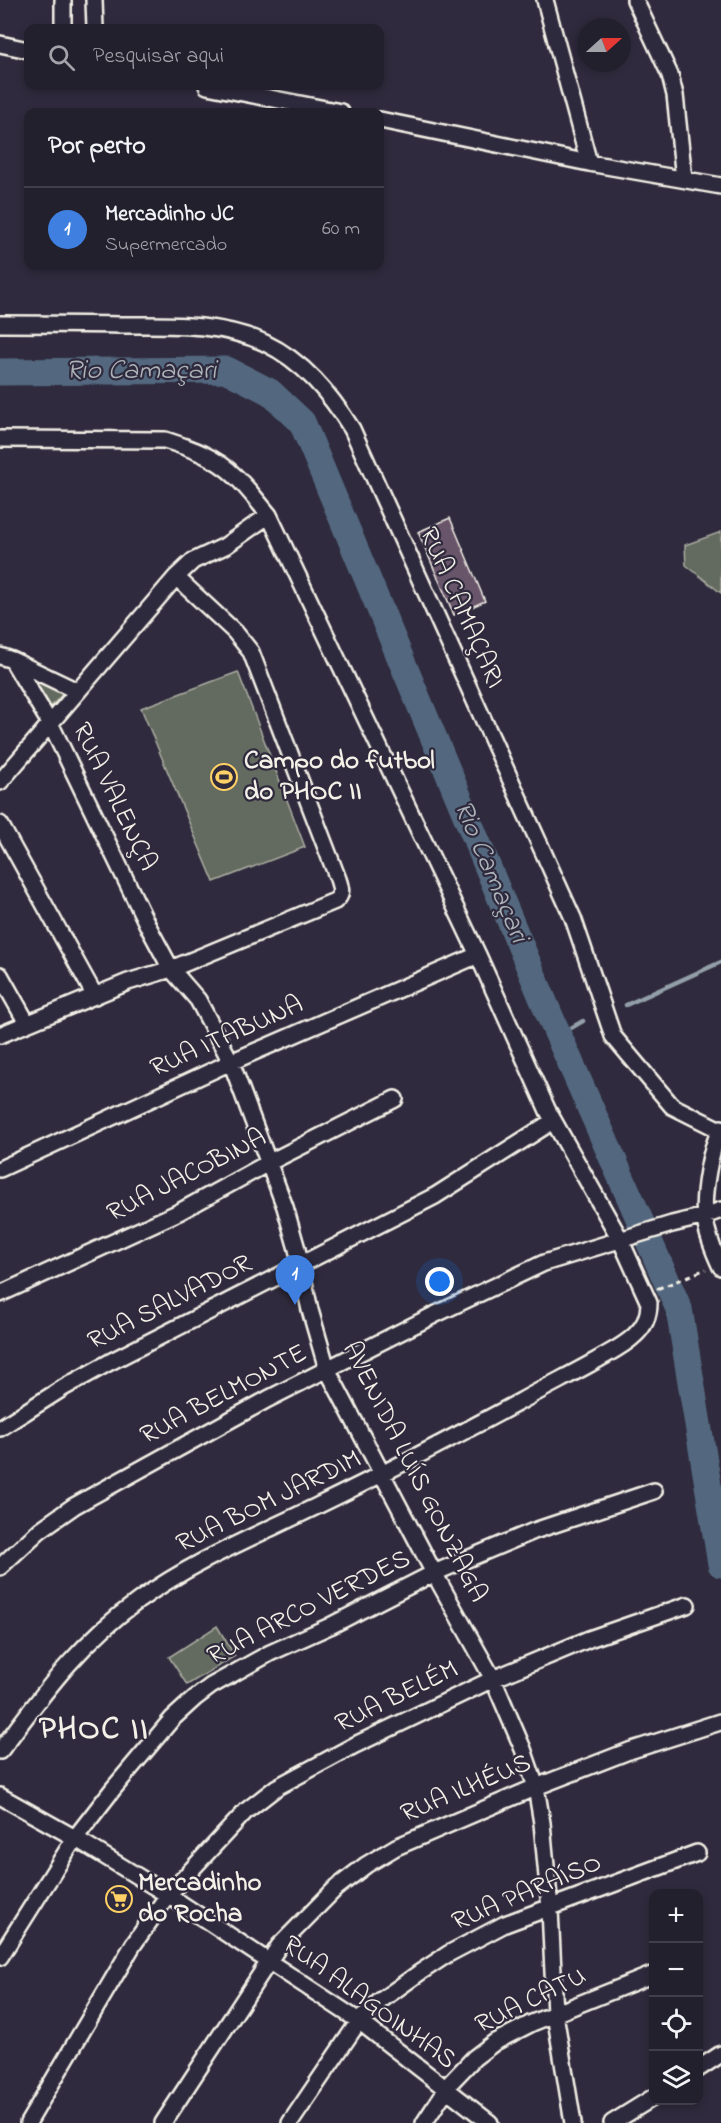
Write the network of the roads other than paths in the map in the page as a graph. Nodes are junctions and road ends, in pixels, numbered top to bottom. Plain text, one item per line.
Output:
1 (63, 0) edge
2 (94, 0) edge
3 (545, 0) edge
4 (635, 0) edge
5 (63, 24) edge
6 (95, 24) edge
7 (0, 44) edge
8 (24, 49) edge
9 (228, 90) edge
10 (320, 108) edge
11 (384, 121) edge
12 (589, 163) junction
13 (684, 178) junction
14 (721, 186) edge
15 (0, 324) edge
16 (0, 439) edge
17 (269, 514) junction
18 (176, 577) junction
19 (6, 658) edge
20 (77, 691) junction
21 (51, 725) junction
22 (0, 782) edge
23 (0, 824) edge
24 (478, 955) junction
25 (171, 969) junction
26 (0, 975) edge
27 (95, 996) junction
28 (27, 1023) junction
29 (0, 1035) edge
30 (231, 1062) junction
31 (395, 1099) dead end
32 (554, 1121) junction
33 (720, 1129) edge
34 (270, 1162) junction
35 (0, 1169) edge
36 (721, 1210) edge
37 (705, 1216) junction
38 (620, 1239) junction
39 (300, 1265) junction
40 (720, 1265) edge
41 (0, 1294) edge
42 (327, 1369) junction
43 (0, 1428) edge
44 (382, 1474) junction
45 (654, 1491) dead end
46 (0, 1567) edge
47 (434, 1573) junction
48 (687, 1605) dead end
49 (493, 1679) junction
50 (720, 1722) edge
51 (0, 1751) edge
52 (536, 1787) junction
53 (0, 1796) edge
54 (75, 1838) junction
55 (697, 1853) dead end
56 (168, 1895) junction
57 (550, 1909) junction
58 (0, 1957) edge
59 (268, 1961) junction
60 (649, 1976) edge
61 (555, 2014) junction
62 (359, 2021) junction
63 (721, 2054) edge
64 (703, 2066) edge
65 (446, 2089) junction
66 (649, 2100) edge
67 (28, 2123) edge
68 (163, 2123) edge
69 (290, 2123) edge
70 (424, 2123) edge
71 (490, 2123) edge
72 (573, 2123) edge
73 (612, 2123) edge

1 - 5 street
2 - 6 street
3 - 12 street
4 - 13 street
7 - 8 street
9 - 10 street
11 - 12 street
12 - 13 street
13 - 14 street
15 - 33 street, RUA CAMAÇARI
16 - 17 street, RUA BOM JARDIM
17 - 18 street
17 - 24 street, RUA BOM JARDIM
18 - 20 street
18 - 25 street
19 - 20 street
19 - 21 street, RUA VALENÇA
20 - 21 street
21 - 22 street
21 - 25 street, RUA VALENÇA
23 - 27 street
24 - 30 street, RUA ITABUNA
24 - 32 street, RUA BOM JARDIM
25 - 27 street
25 - 30 street, AVENIDA LUÍS GONZAGA
26 - 28 street
27 - 28 street
28 - 29 street
30 - 34 street, AVENIDA LUÍS GONZAGA
30 - 35 street, RUA ITABUNA
31 - 34 street, RUA JACOBINA
32 - 38 street, RUA BOM JARDIM
32 - 39 street, RUA SALVADOR
33 - 37 street
34 - 39 street, AVENIDA LUÍS GONZAGA
34 - 41 street, RUA JACOBINA
36 - 37 street, RUA BELMONTE
37 - 38 street, RUA BELMONTE
37 - 40 street
38 - 42 street, RUA BELMONTE
38 - 44 street, RUA BOM JARDIM
39 - 42 street, AVENIDA LUÍS GONZAGA
39 - 43 street, RUA SALVADOR
42 - 44 street, AVENIDA LUÍS GONZAGA
42 - 46 street, RUA BELMONTE
44 - 47 street, AVENIDA LUÍS GONZAGA
44 - 51 street, RUA BOM JARDIM
45 - 47 street, RUA ARCO VERDES
47 - 49 street, AVENIDA LUÍS GONZAGA
47 - 54 street, RUA ARCO VERDES
48 - 49 street, RUA BELÉM
49 - 52 street, AVENIDA LUÍS GONZAGA
49 - 56 street, RUA BELÉM
50 - 52 street, RUA ILHÉUS
52 - 57 street, AVENIDA LUÍS GONZAGA
52 - 59 street, RUA ILHÉUS
53 - 54 street, RUA ALAGOINHAS
54 - 56 street, RUA ALAGOINHAS
54 - 58 street, RUA ARCO VERDES
55 - 57 street, RUA PARAÍSO
56 - 59 street, RUA ALAGOINHAS
56 - 67 street, RUA BELÉM
57 - 61 street, AVENIDA LUÍS GONZAGA
57 - 62 street, RUA PARAÍSO
59 - 62 street, RUA ALAGOINHAS
59 - 68 street, RUA ILHÉUS
60 - 61 street, RUA CATU
61 - 65 street, RUA CATU
61 - 72 street, AVENIDA LUÍS GONZAGA
62 - 65 street, RUA ALAGOINHAS
62 - 69 street, RUA PARAÍSO
63 - 64 street
65 - 70 street, RUA CATU
65 - 71 street, RUA ALAGOINHAS
66 - 73 street

